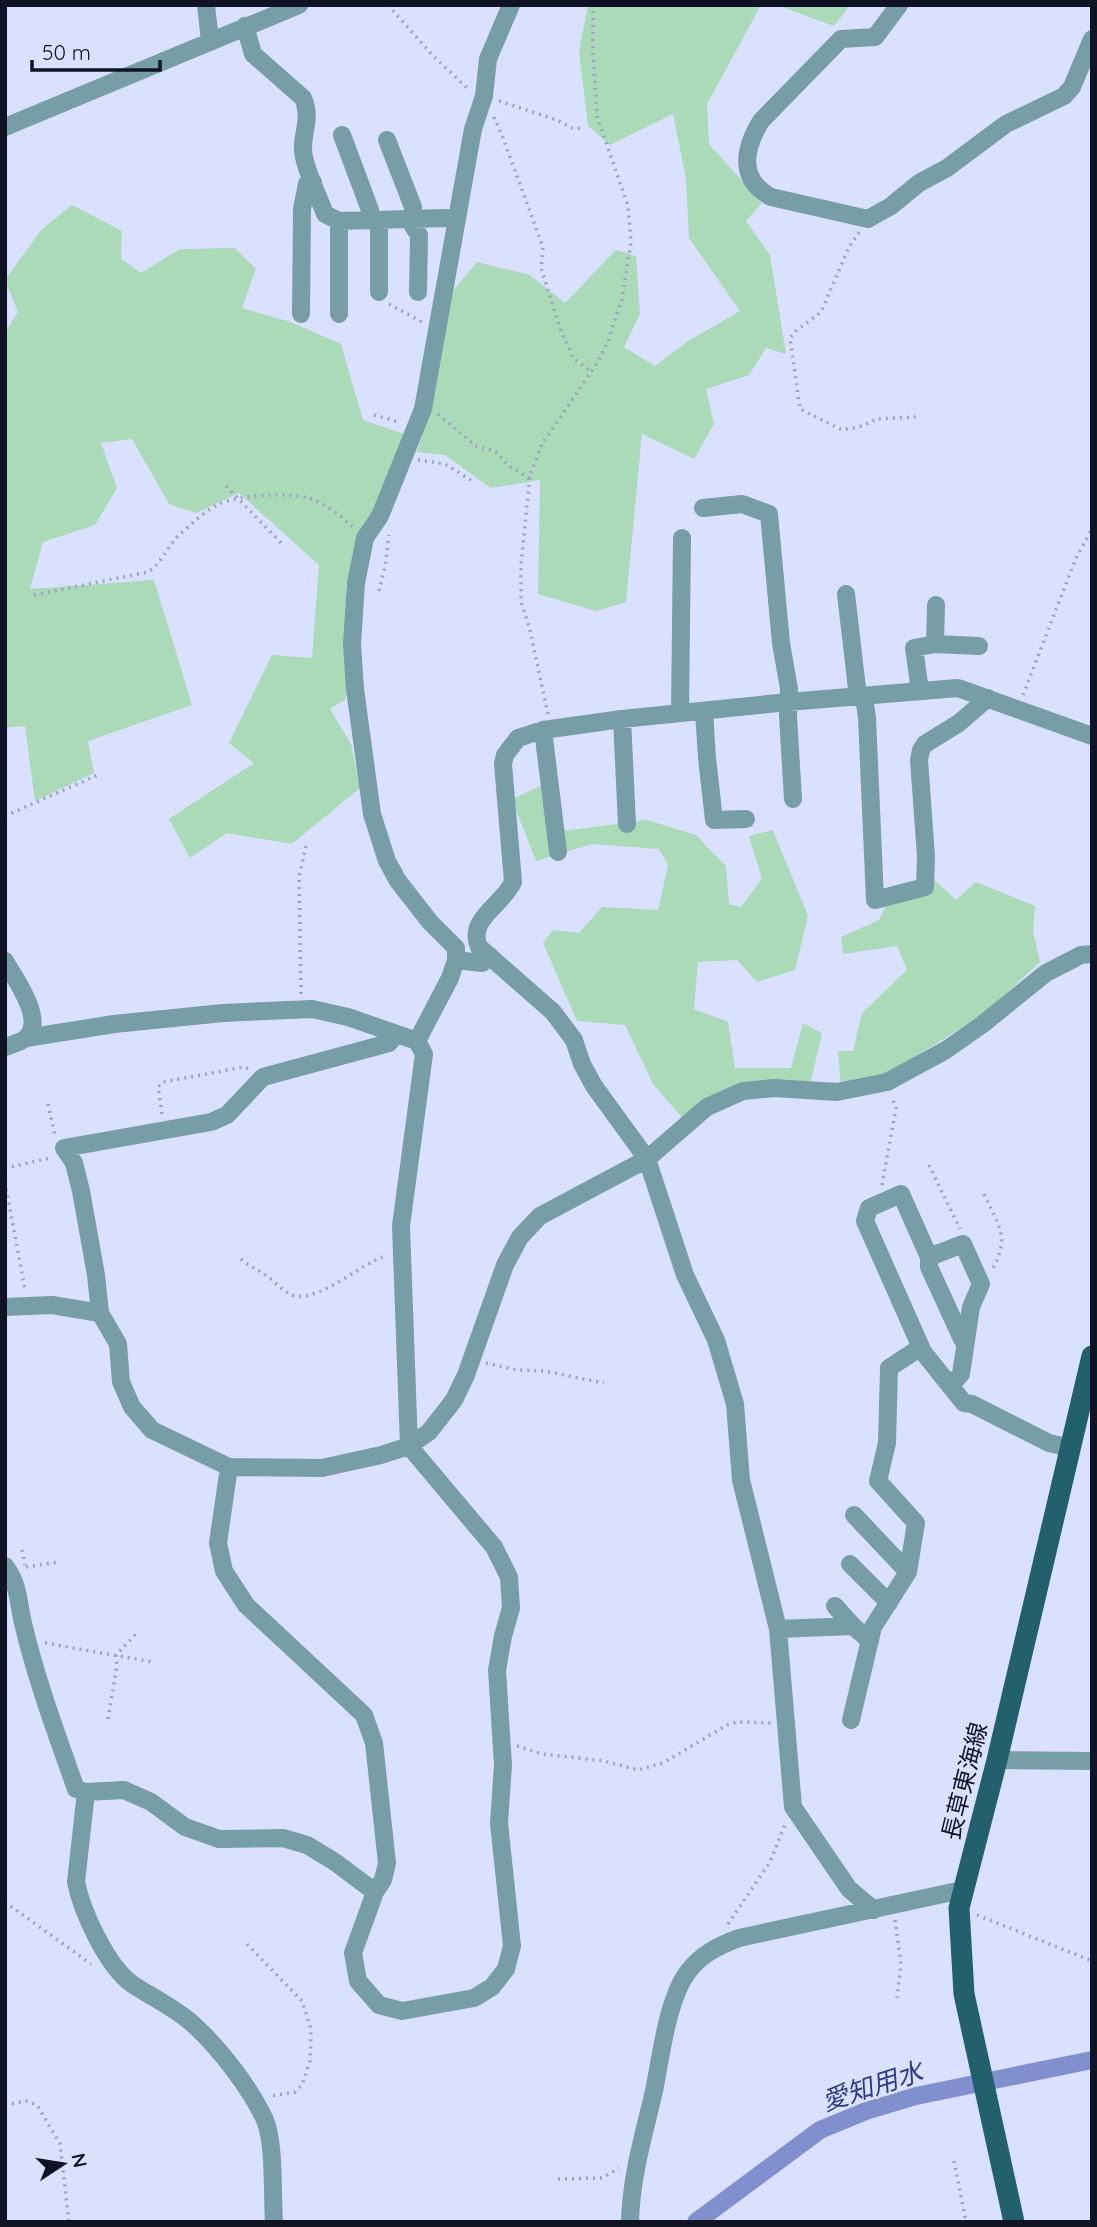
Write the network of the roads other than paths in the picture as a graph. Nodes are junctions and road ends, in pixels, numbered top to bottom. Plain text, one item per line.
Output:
1 (206, 5) edge
2 (299, 5) edge
3 (511, 5) edge
4 (899, 5) edge
5 (274, 10) edge
6 (245, 26) junction
7 (1092, 39) edge
8 (210, 41) junction
9 (5, 127) edge
10 (342, 135) dead end
11 (387, 140) dead end
12 (313, 182) junction
13 (283, 215) dead end
14 (332, 217) junction
15 (302, 218) junction
16 (412, 219) junction
17 (374, 220) junction
18 (457, 220) junction
19 (418, 292) dead end
20 (379, 297) road end
21 (301, 314) dead end
22 (339, 314) dead end
23 (703, 508) dead end
24 (682, 538) dead end
25 (845, 594) dead end
26 (936, 605) dead end
27 (935, 643) junction
28 (979, 646) dead end
29 (920, 691) junction
30 (861, 697) junction
31 (988, 698) junction
32 (788, 702) junction
33 (704, 711) junction
34 (680, 713) junction
35 (622, 719) junction
36 (547, 730) junction
37 (1092, 736) edge
38 (793, 799) dead end
39 (746, 819) dead end
40 (627, 824) dead end
41 (558, 852) dead end
42 (1092, 954) edge
43 (490, 956) junction
44 (456, 960) junction
45 (5, 961) edge
46 (396, 1034) junction
47 (26, 1038) junction
48 (417, 1041) junction
49 (5, 1048) edge
50 (647, 1159) junction
51 (929, 1257) junction
52 (5, 1307) edge
53 (100, 1313) junction
54 (966, 1340) junction
55 (921, 1347) junction
56 (1092, 1356) edge
57 (950, 1386) junction
58 (409, 1446) junction
59 (1070, 1448) junction
60 (229, 1467) junction
61 (854, 1515) dead end
62 (850, 1563) dead end
63 (14, 1569) edge
64 (908, 1572) junction
65 (889, 1603) junction
66 (835, 1606) dead end
67 (853, 1626) junction
68 (778, 1629) junction
69 (870, 1641) junction
70 (851, 1720) dead end
71 (997, 1760) junction
72 (1092, 1761) edge
73 (86, 1792) junction
74 (375, 1892) junction
75 (961, 1899) junction
76 (874, 1910) junction
77 (274, 2222) edge
78 (630, 2222) edge
79 (1014, 2222) edge

1 - 8 street
2 - 5 street
3 - 18 street
4 - 7 street
5 - 6 street
6 - 8 street
6 - 12 street
8 - 9 street
10 - 17 street
11 - 16 street
12 - 14 street
12 - 15 street
13 - 15 street
14 - 15 street
14 - 17 street
14 - 22 street
15 - 21 street
16 - 17 street
16 - 18 street
16 - 19 street
17 - 20 street
18 - 44 street
23 - 32 street
24 - 34 street
25 - 30 street
26 - 27 street
27 - 28 street
27 - 29 street
29 - 30 street
29 - 31 street
30 - 31 street
30 - 32 street
31 - 37 street
32 - 33 street
32 - 38 street
33 - 34 street
33 - 39 street
34 - 35 street
35 - 36 street
35 - 40 street
36 - 41 street
36 - 43 street
42 - 50 street
43 - 44 street
43 - 50 street
44 - 48 street
45 - 47 street
46 - 47 street
46 - 48 street
46 - 53 street
47 - 49 street
48 - 58 street
50 - 58 street
50 - 68 street
51 - 54 street
51 - 54 street
51 - 55 street
52 - 53 street
53 - 60 street
54 - 57 street
55 - 57 street
55 - 64 street
56 - 59 main road, 長草東海線
57 - 59 street
58 - 60 street
58 - 74 street
59 - 71 main road, 長草東海線
60 - 74 street
61 - 64 street
62 - 65 street
63 - 73 street
64 - 65 street
65 - 69 street
66 - 67 street
67 - 68 street
67 - 69 street
68 - 76 street
69 - 70 street
71 - 72 street
71 - 75 main road, 長草東海線
73 - 74 street
73 - 77 street
75 - 76 street
75 - 79 main road, 長草東海線
76 - 78 street

